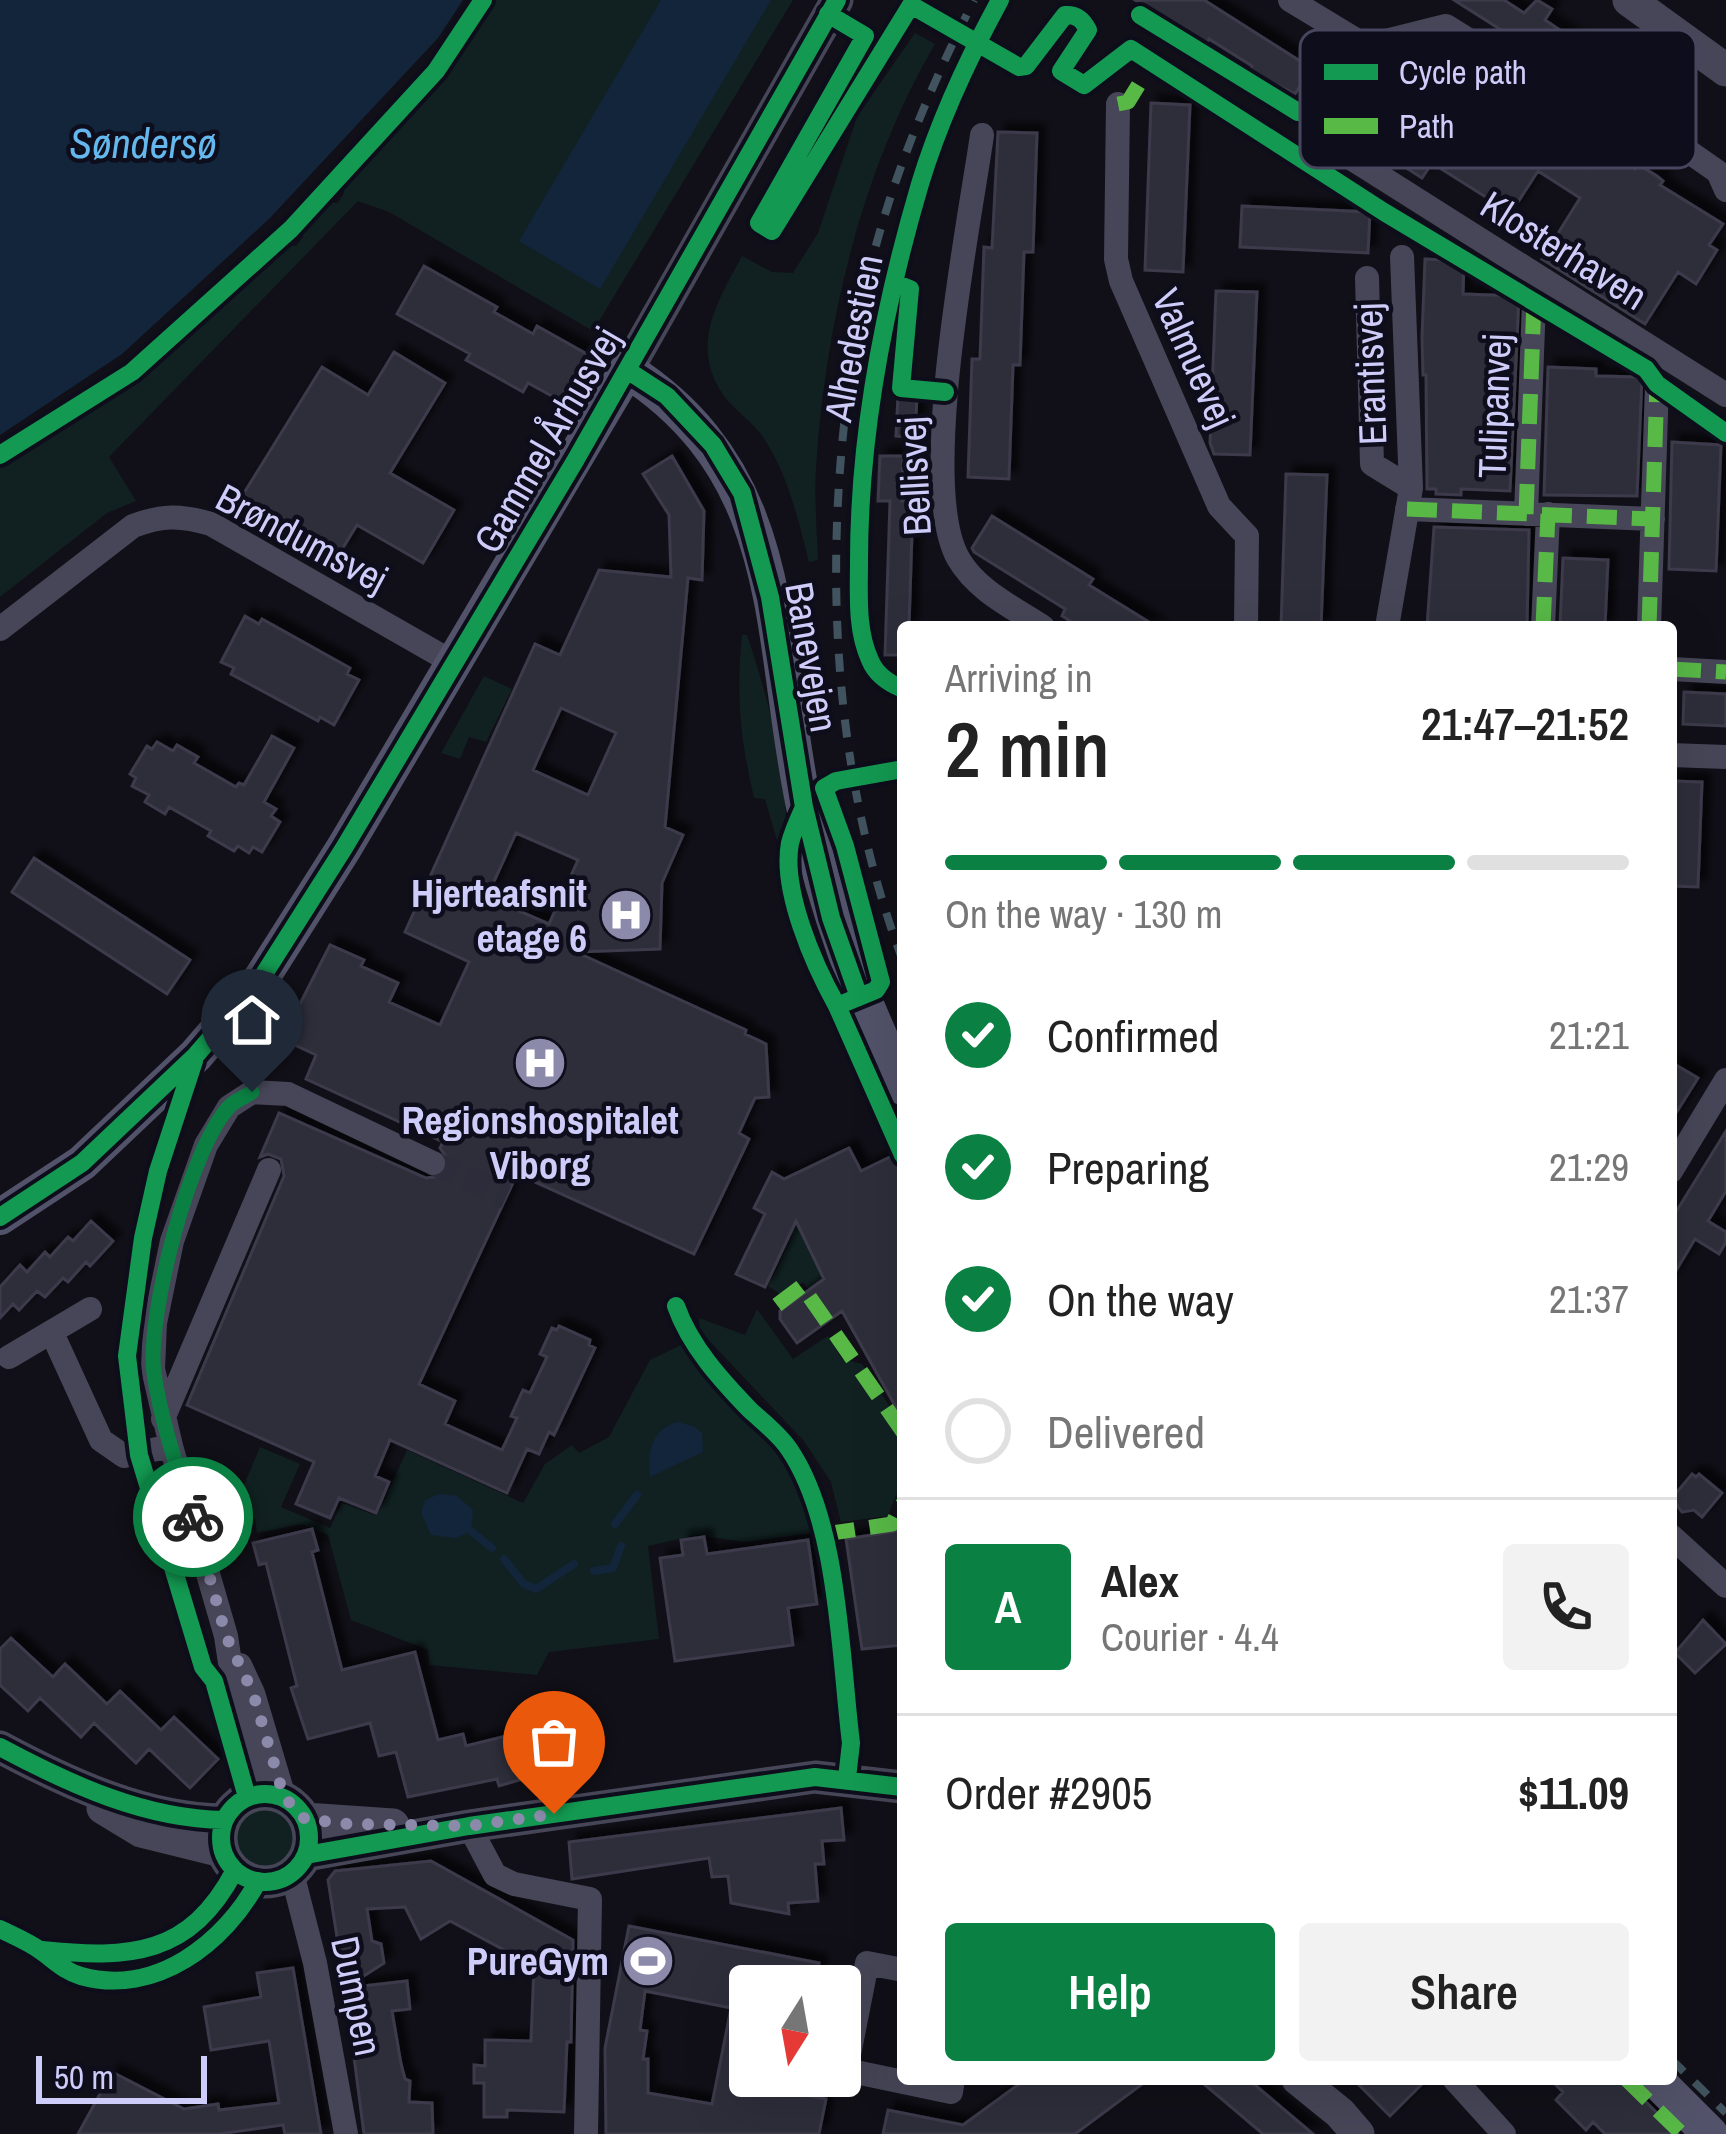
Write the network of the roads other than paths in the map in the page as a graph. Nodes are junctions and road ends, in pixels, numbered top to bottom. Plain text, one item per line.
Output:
1 (837, 0) edge
2 (1290, 0) edge
3 (1629, 0) edge
4 (1340, 30) edge
5 (1671, 30) edge
6 (1696, 48) edge
7 (1726, 70) edge
8 (1118, 104) dead end
9 (982, 135) dead end
10 (1696, 157) edge
11 (1367, 168) edge
12 (1726, 190) edge
13 (1402, 257) dead end
14 (1367, 278) dead end
15 (1534, 301) dead end
16 (627, 370) junction
17 (1658, 384) dead end
18 (1726, 395) edge
19 (1409, 499) junction
20 (1537, 514) junction
21 (1653, 519) junction
22 (1034, 621) edge
23 (1246, 621) edge
24 (1388, 621) edge
25 (1543, 621) edge
26 (1649, 621) edge
27 (0, 629) edge
28 (452, 662) junction
29 (1677, 670) edge
30 (1726, 672) edge
31 (1677, 755) edge
32 (1726, 757) edge
33 (897, 1075) edge
34 (1726, 1080) edge
35 (1677, 1161) edge
36 (433, 1163) tunnel mouth
37 (269, 1170) dead end
38 (0, 1217) edge
39 (90, 1309) dead end
40 (203, 1325) junction
41 (52, 1334) junction
42 (154, 1354) junction
43 (9, 1357) dead end
44 (164, 1419) junction
45 (171, 1446) junction
46 (1677, 1541) edge
47 (1726, 1586) edge
48 (0, 1747) edge
49 (897, 1785) edge
50 (283, 1803) junction
51 (469, 1826) junction
52 (235, 1856) junction
53 (299, 1864) junction
54 (0, 1928) edge
55 (897, 1969) edge
56 (897, 2081) edge
57 (918, 2085) edge
58 (952, 2085) edge
59 (1305, 2085) edge
60 (1460, 2085) edge
61 (1660, 2085) edge
62 (346, 2134) edge
63 (586, 2134) edge
64 (1358, 2134) edge
65 (1504, 2134) edge
66 (1710, 2134) edge

1 - 16 street, Gammel Århusvej
2 - 4 street
3 - 5 street
6 - 7 street
8 - 23 street, Valmuevej
9 - 22 street, Bellisvej
10 - 12 street
11 - 18 street, Klosterhaven
13 - 19 street, Erantisvej
14 - 19 street, Erantisvej
15 - 20 street, Tulipanvej
16 - 28 main road, Gammel Århusvej
16 - 33 main road, Banevejen
17 - 21 street
19 - 20 street, Tulipanvej
19 - 24 street, Erantisvej
20 - 21 street, Tulipanvej
20 - 25 street, Tulipanvej
21 - 26 street
27 - 28 street, Brøndumsvej
28 - 38 main road, Gammel Århusvej
29 - 30 street
31 - 32 street
34 - 35 street
36 - 42 street
37 - 40 street
39 - 41 street
40 - 42 street
40 - 44 street
41 - 43 street
41 - 45 street
42 - 44 street
44 - 45 street
45 - 50 street
46 - 47 street
48 - 52 street
49 - 51 street
50 - 51 street
50 - 52 street
50 - 53 street
51 - 53 street
51 - 63 street
52 - 53 street
52 - 54 street
53 - 62 street, Dumpen
55 - 56 street
57 - 58 street
59 - 64 street
60 - 65 street
61 - 66 main road

